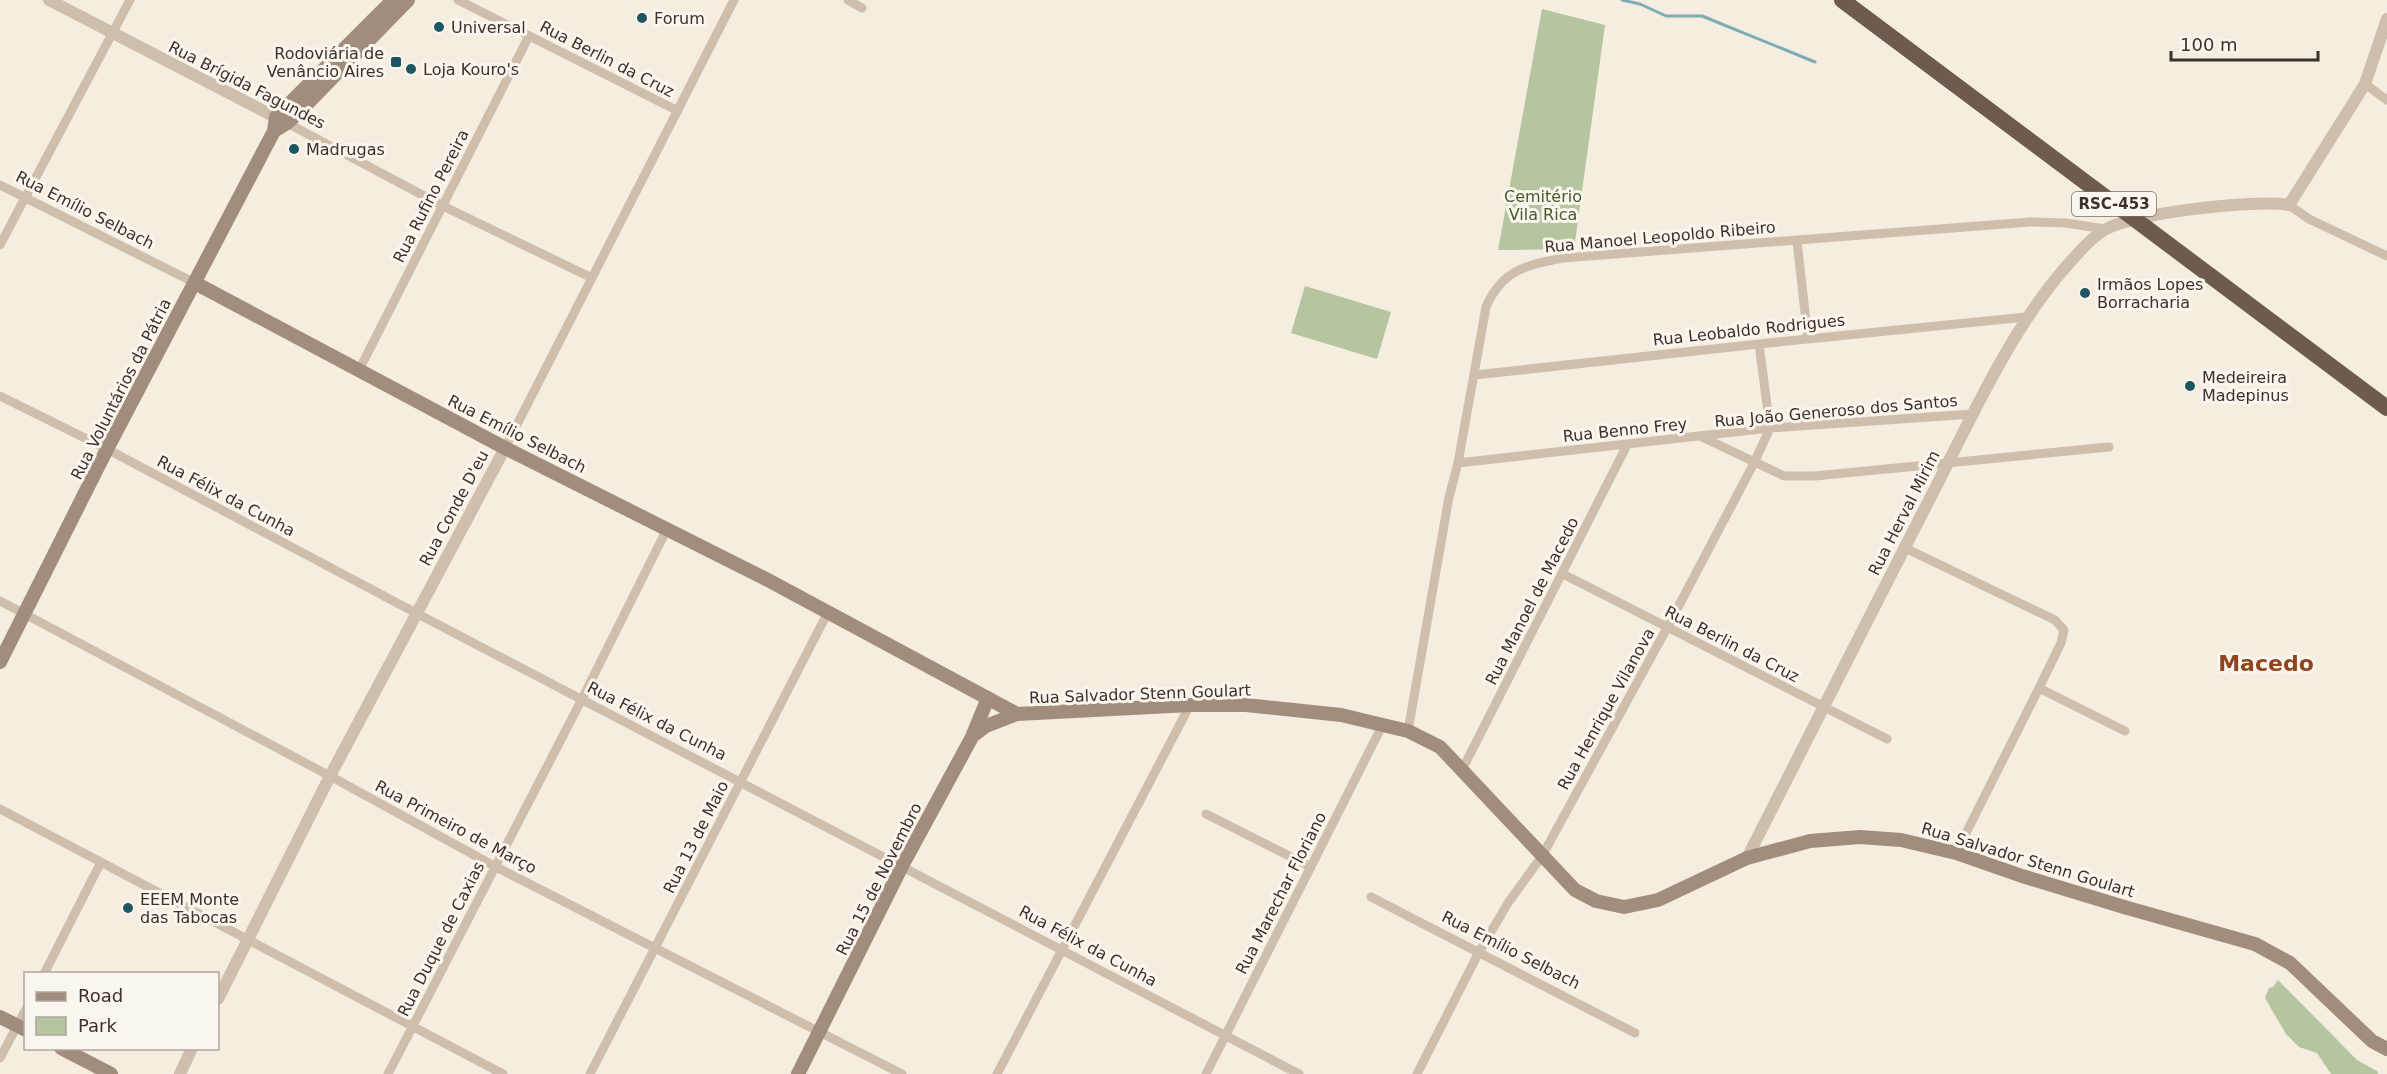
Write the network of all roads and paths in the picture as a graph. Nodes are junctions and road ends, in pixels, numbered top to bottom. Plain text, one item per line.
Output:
1 (49, 0) edge
2 (130, 0) edge
3 (393, 0) edge
4 (408, 0) edge
5 (458, 0) edge
6 (734, 0) edge
7 (848, 0) edge
8 (1842, 0) edge
9 (862, 8) dead end
10 (2387, 19) edge
11 (112, 34) junction
12 (529, 36) junction
13 (358, 43) junction
14 (2365, 84) junction
15 (2387, 100) edge
16 (678, 111) junction
17 (279, 124) junction
18 (0, 185) edge
19 (24, 198) junction
20 (2289, 205) junction
21 (443, 206) junction
22 (2134, 220) junction
23 (2105, 229) junction
24 (1797, 241) junction
25 (0, 245) edge
26 (2387, 256) edge
27 (592, 278) junction
28 (195, 283) junction
29 (2026, 318) junction
30 (1808, 339) junction
31 (1759, 344) junction
32 (359, 370) junction
33 (1475, 375) junction
34 (0, 396) edge
35 (2387, 408) edge
36 (1973, 414) junction
37 (1770, 428) junction
38 (1702, 437) junction
39 (1627, 445) junction
40 (2109, 447) dead end
41 (505, 448) junction
42 (107, 449) junction
43 (1949, 461) junction
44 (1458, 463) junction
45 (1754, 463) junction
46 (667, 529) junction
47 (1905, 548) junction
48 (1563, 574) junction
49 (0, 601) edge
50 (828, 612) junction
51 (416, 613) junction
52 (25, 614) junction
53 (1667, 628) junction
54 (0, 662) edge
55 (2039, 688) junction
56 (988, 698) junction
57 (582, 699) junction
58 (1190, 705) junction
59 (1822, 707) junction
60 (1017, 714) junction
61 (1383, 724) junction
62 (1408, 731) junction
63 (2125, 731) dead end
64 (972, 737) junction
65 (1887, 739) dead end
66 (1462, 770) junction
67 (330, 776) junction
68 (741, 782) junction
69 (0, 809) edge
70 (1206, 814) dead end
71 (1956, 853) junction
72 (1542, 856) junction
73 (1747, 858) junction
74 (101, 862) junction
75 (902, 866) junction
76 (496, 867) junction
77 (1311, 867) junction
78 (1371, 897) dead end
79 (247, 939) junction
80 (655, 948) junction
81 (1061, 949) junction
82 (1479, 952) junction
83 (45, 972) edge
84 (219, 997) edge
85 (0, 1017) edge
86 (413, 1027) junction
87 (21, 1028) edge
88 (819, 1032) junction
89 (1635, 1033) dead end
90 (1226, 1036) junction
91 (2387, 1049) edge
92 (65, 1050) edge
93 (191, 1050) edge
94 (0, 1058) edge
95 (111, 1074) edge
96 (180, 1074) edge
97 (388, 1074) edge
98 (503, 1074) edge
99 (590, 1074) edge
100 (798, 1074) edge
101 (902, 1074) edge
102 (997, 1074) edge
103 (1206, 1074) edge
104 (1299, 1074) edge
105 (1417, 1074) edge

1 - 11 street, Rua Brígida Fagundes
2 - 11 street
3 - 13 main road, Rua Voluntários da Pátria
4 - 13 main road, Rua Voluntários da Pátria
5 - 12 street, Rua Berlin da Cruz
6 - 16 street, Rua Conde D'eu
7 - 9 street
8 - 22 highway, RSC-453
10 - 14 street
11 - 17 street, Rua Brígida Fagundes
11 - 19 street
12 - 16 street, Rua Berlin da Cruz
12 - 21 street, Rua Rufino Pereira
13 - 17 main road, Rua Voluntários da Pátria
14 - 15 street
14 - 20 street
16 - 27 street, Rua Conde D'eu
17 - 21 street, Rua Brígida Fagundes
17 - 28 main road, Rua Voluntários da Pátria
18 - 19 street, Rua Emílio Selbach
19 - 25 street
19 - 28 street, Rua Emílio Selbach
20 - 22 street, Rua Herval Mirim
20 - 26 street
21 - 27 street, Rua Brígida Fagundes
21 - 32 street, Rua Rufino Pereira
22 - 23 street, Rua Herval Mirim
22 - 35 highway, RSC-453
23 - 24 street, Rua Manoel Leopoldo Ribeiro
23 - 29 street, Rua Herval Mirim
24 - 30 street
24 - 33 street, Rua Manoel Leopoldo Ribeiro
27 - 41 street, Rua Conde D'eu
28 - 32 main road, Rua Emílio Selbach
28 - 42 main road, Rua Voluntários da Pátria
29 - 30 street, Rua Leobaldo Rodrigues
29 - 36 street, Rua Herval Mirim
30 - 31 street, Rua Leobaldo Rodrigues
31 - 33 street, Rua Leobaldo Rodrigues
31 - 37 street
32 - 41 main road, Rua Emílio Selbach
33 - 44 street, Rua Manoel Leopoldo Ribeiro
34 - 42 street, Rua Félix da Cunha
36 - 37 street, Rua João Generoso dos Santos
36 - 43 street, Rua Herval Mirim
37 - 38 street, Rua João Generoso dos Santos
37 - 45 street, Rua Henrique Vilanova
38 - 39 street, Rua Benno Frey
38 - 45 street, Rua Benno Frey
39 - 44 street, Rua Benno Frey
39 - 48 street, Rua Manoel de Macedo
40 - 43 street, Rua Benno Frey
41 - 46 main road, Rua Emílio Selbach
41 - 51 street, Rua Conde D'eu
42 - 51 street, Rua Félix da Cunha
42 - 52 main road, Rua Voluntários da Pátria
43 - 45 street, Rua Benno Frey
43 - 47 street, Rua Herval Mirim
44 - 62 street, Rua Manoel Leopoldo Ribeiro
45 - 53 street, Rua Henrique Vilanova
46 - 50 main road, Rua Emílio Selbach
46 - 57 street, Rua Duque de Caxias
47 - 55 street
47 - 59 street, Rua Herval Mirim
48 - 53 street, Rua Berlin da Cruz
48 - 66 street, Rua Manoel de Macedo
49 - 52 street, Rua Primeiro de Março
50 - 56 main road, Rua Emílio Selbach
50 - 68 street, Rua 13 de Maio
51 - 57 street, Rua Félix da Cunha
51 - 67 street, Rua Conde D'eu
52 - 54 main road, Rua Voluntários da Pátria
52 - 67 street, Rua Primeiro de Março
53 - 59 street, Rua Berlin da Cruz
53 - 72 street, Rua Henrique Vilanova
55 - 63 street
55 - 71 street
56 - 60 main road, Rua Emílio Selbach
56 - 64 main road, Rua 15 de Novembro
57 - 68 street, Rua Félix da Cunha
57 - 76 street, Rua Duque de Caxias
58 - 60 main road, Rua Salvador Stenn Goulart
58 - 61 main road, Rua Salvador Stenn Goulart
58 - 81 street
59 - 65 street, Rua Berlin da Cruz
59 - 73 street, Rua Herval Mirim
60 - 64 main road
61 - 62 main road, Rua Salvador Stenn Goulart
61 - 77 street, Rua Marechar Floriano
62 - 66 main road, Rua Salvador Stenn Goulart
64 - 75 main road, Rua 15 de Novembro
66 - 72 main road, Rua Salvador Stenn Goulart
67 - 76 street, Rua Primeiro de Março
67 - 79 street, Rua Conde D'eu
68 - 75 street, Rua Félix da Cunha
68 - 80 street, Rua 13 de Maio
69 - 74 street
70 - 77 street
71 - 73 main road, Rua Salvador Stenn Goulart
71 - 91 main road, Rua Salvador Stenn Goulart
72 - 73 main road, Rua Salvador Stenn Goulart
72 - 82 street, Rua Henrique Vilanova
74 - 79 street
74 - 83 street
75 - 81 street, Rua Félix da Cunha
75 - 88 main road, Rua 15 de Novembro
76 - 80 street, Rua Primeiro de Março
76 - 86 street, Rua Duque de Caxias
77 - 90 street, Rua Marechar Floriano
78 - 82 street, Rua Emílio Selbach
79 - 84 street, Rua Conde D'eu
79 - 86 street
80 - 88 street, Rua Primeiro de Março
80 - 99 street, Rua 13 de Maio
81 - 90 street, Rua Félix da Cunha
81 - 102 street
82 - 89 street, Rua Emílio Selbach
82 - 105 street, Rua Henrique Vilanova
85 - 87 main road
86 - 97 street, Rua Duque de Caxias
86 - 98 street
87 - 94 street
88 - 100 main road, Rua 15 de Novembro
88 - 101 street, Rua Primeiro de Março
90 - 103 street, Rua Marechar Floriano
90 - 104 street, Rua Félix da Cunha
92 - 95 main road
93 - 96 street

